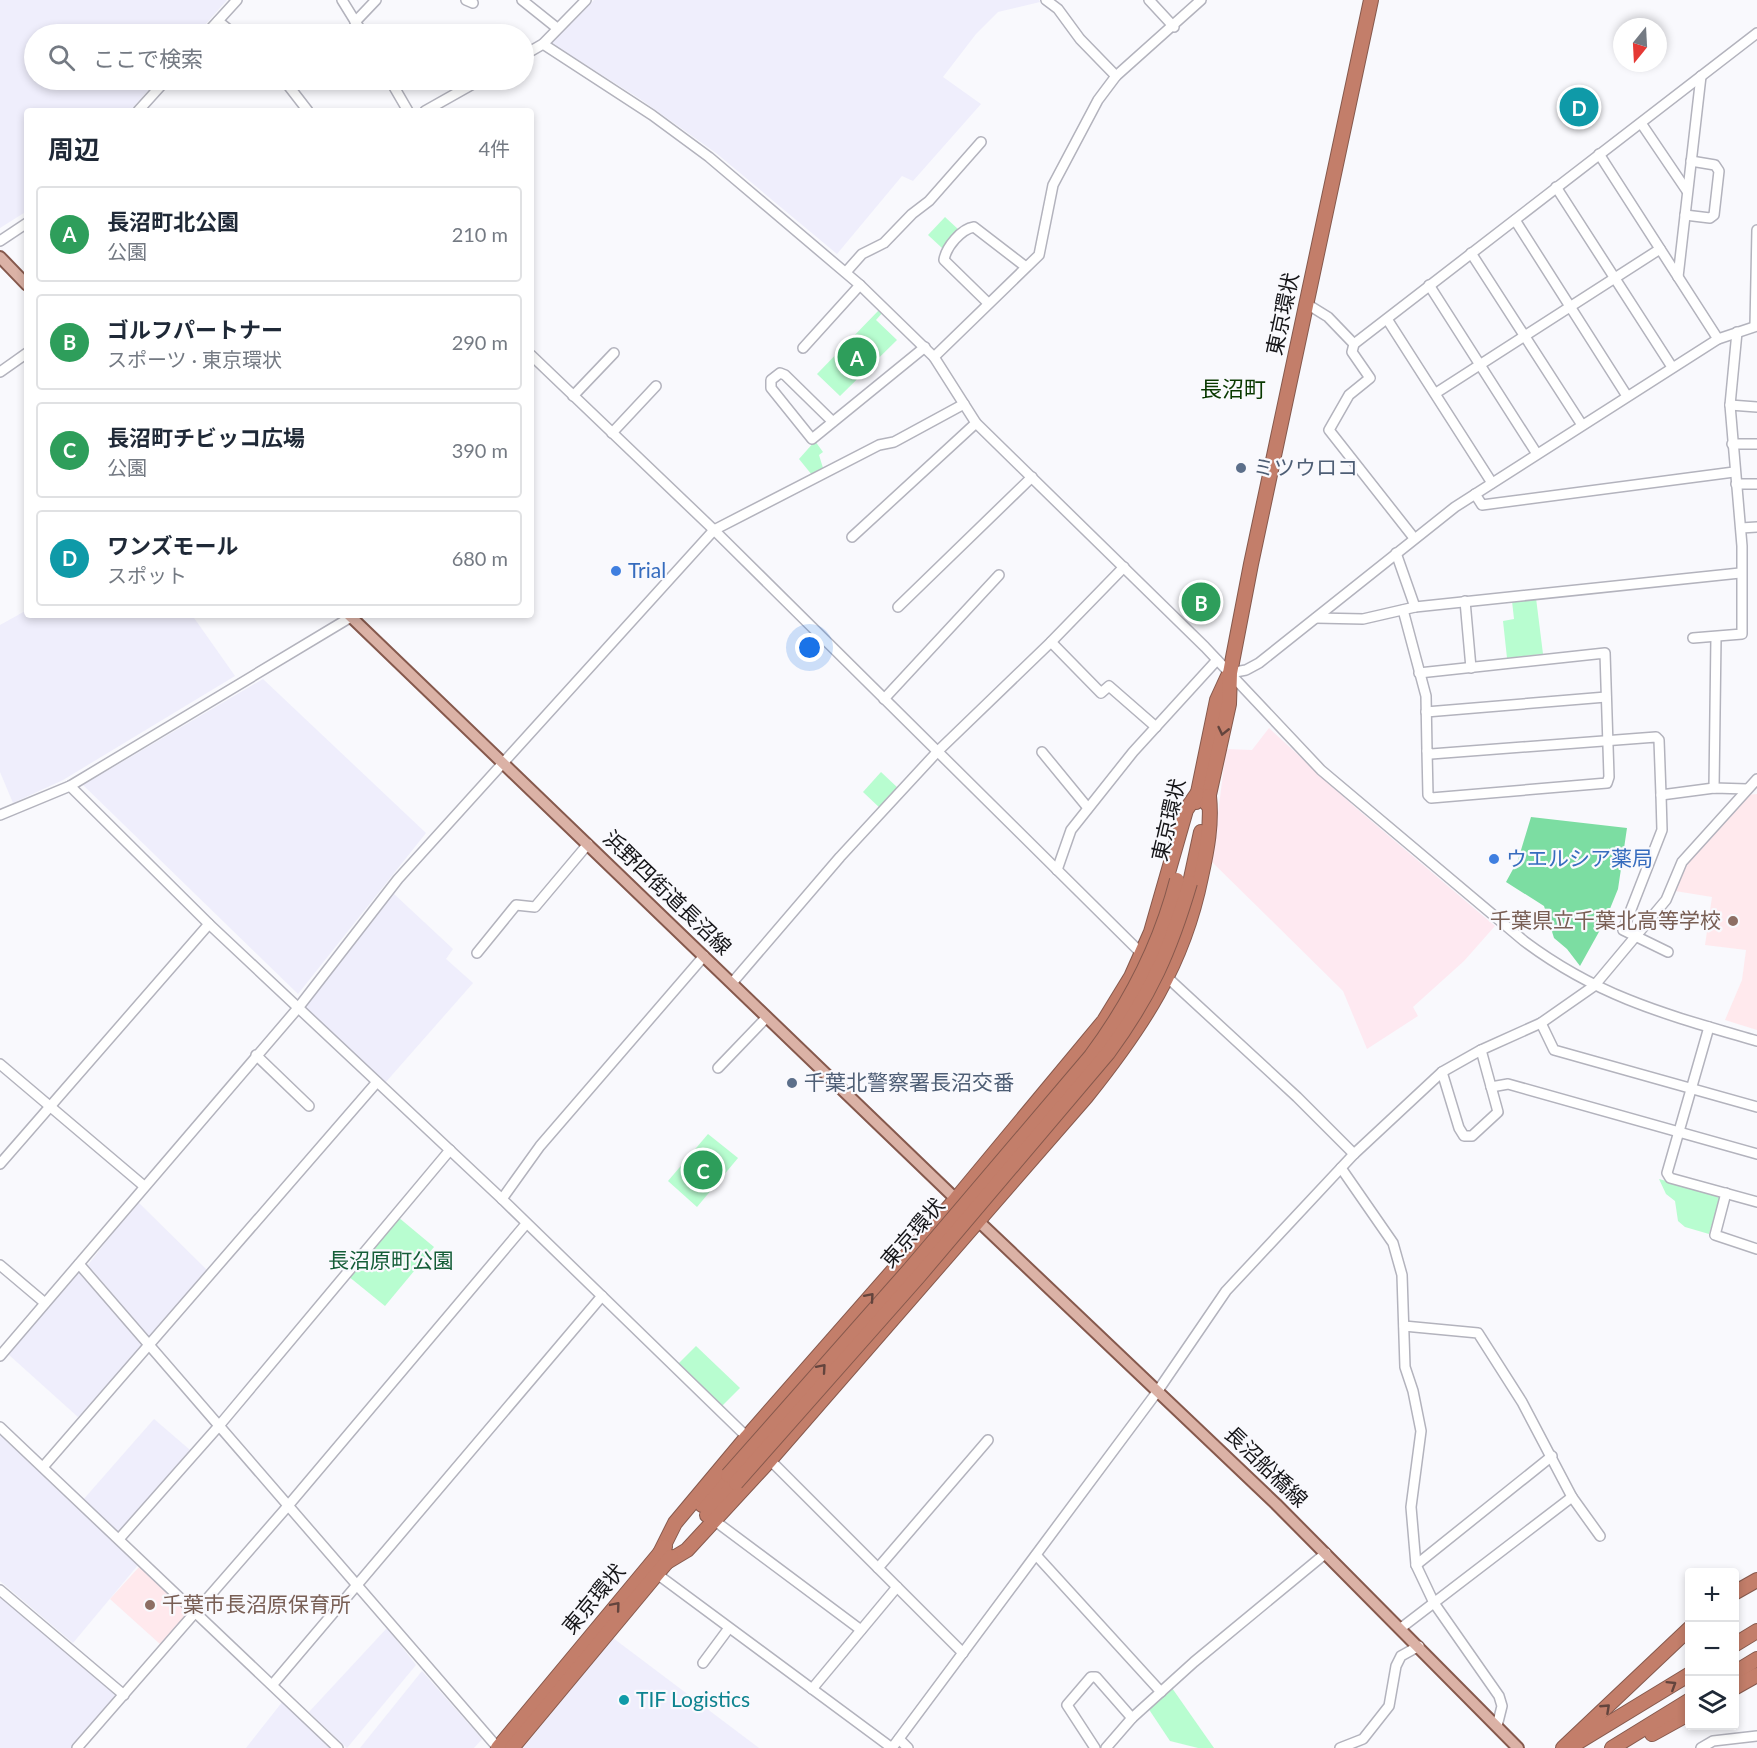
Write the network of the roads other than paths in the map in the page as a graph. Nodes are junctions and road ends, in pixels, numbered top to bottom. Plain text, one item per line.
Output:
1 (237, 0) edge
2 (342, 0) edge
3 (376, 0) edge
4 (522, 0) edge
5 (586, 0) edge
6 (1046, 0) edge
7 (1149, 0) edge
8 (1201, 0) edge
9 (1371, 0) edge
10 (218, 21) junction
11 (355, 22) joint
12 (215, 24) edge
13 (222, 24) edge
14 (1174, 27) junction
15 (557, 28) junction
16 (1757, 33) edge
17 (543, 44) junction
18 (534, 49) edge
19 (1116, 76) junction
20 (1701, 76) junction
21 (157, 90) edge
22 (292, 90) edge
23 (396, 90) edge
24 (462, 90) edge
25 (141, 108) edge
26 (306, 108) edge
27 (406, 108) edge
28 (429, 108) edge
29 (1641, 123) junction
30 (981, 142) dead end
31 (1599, 154) junction
32 (1691, 162) junction
33 (1556, 187) junction
34 (1687, 190) junction
35 (1685, 215) junction
36 (1515, 220) junction
37 (24, 225) edge
38 (1757, 230) edge
39 (0, 242) edge
40 (1660, 249) junction
41 (1471, 253) junction
42 (0, 257) edge
43 (1026, 267) junction
44 (846, 272) junction
45 (1678, 277) junction
46 (1615, 278) junction
47 (1756, 278) edge
48 (24, 282) edge
49 (860, 285) junction
50 (1429, 285) junction
51 (988, 303) junction
52 (1307, 304) junction
53 (1570, 307) junction
54 (1387, 319) junction
55 (1756, 326) edge
56 (1737, 332) junction
57 (1525, 336) junction
58 (1718, 339) junction
59 (1353, 345) junction
60 (925, 347) junction
61 (803, 348) dead end
62 (614, 353) dead end
63 (24, 355) edge
64 (934, 357) junction
65 (534, 358) edge
66 (1480, 365) junction
67 (1672, 368) junction
68 (0, 372) edge
69 (656, 386) dead end
70 (1436, 393) junction
71 (573, 396) junction
72 (1627, 396) junction
73 (964, 404) junction
74 (1730, 405) junction
75 (1757, 407) edge
76 (833, 422) junction
77 (976, 423) junction
78 (1582, 425) junction
79 (612, 433) junction
80 (1732, 444) junction
81 (1757, 444) edge
82 (1537, 454) junction
83 (1734, 472) junction
84 (1032, 477) junction
85 (1492, 483) junction
86 (1736, 484) junction
87 (1757, 484) edge
88 (1475, 494) junction
89 (1757, 527) edge
90 (1741, 528) junction
91 (714, 530) junction
92 (852, 537) dead end
93 (1414, 538) junction
94 (1396, 553) junction
95 (1124, 567) junction
96 (1740, 573) junction
97 (999, 575) dead end
98 (1465, 601) junction
99 (898, 607) dead end
100 (1415, 607) junction
101 (1403, 610) junction
102 (347, 618) edge
103 (352, 618) edge
104 (1316, 618) junction
105 (1716, 637) junction
106 (1693, 638) dead end
107 (1052, 642) junction
108 (1217, 660) junction
109 (1471, 668) junction
110 (1230, 673) junction
111 (1419, 673) junction
112 (1606, 697) junction
113 (884, 699) junction
114 (1426, 712) junction
115 (1156, 727) junction
116 (1606, 740) junction
117 (1427, 751) junction
118 (938, 752) junction
119 (1042, 752) dead end
120 (503, 763) junction
121 (1757, 779) edge
122 (70, 786) junction
123 (1714, 788) junction
124 (1747, 789) junction
125 (1203, 795) junction
126 (1661, 795) junction
127 (1088, 808) junction
128 (0, 814) edge
129 (588, 844) junction
130 (1057, 870) junction
131 (209, 924) junction
132 (1634, 936) junction
133 (1668, 952) dead end
134 (477, 954) dead end
135 (1142, 954) junction
136 (704, 956) junction
137 (1168, 978) junction
138 (732, 983) junction
139 (1594, 986) junction
140 (298, 1008) junction
141 (767, 1017) junction
142 (1541, 1023) junction
143 (1709, 1027) junction
144 (1757, 1041) edge
145 (1480, 1050) junction
146 (256, 1055) junction
147 (0, 1064) edge
148 (718, 1068) dead end
149 (1442, 1072) junction
150 (377, 1082) junction
151 (1491, 1087) junction
152 (1692, 1088) junction
153 (309, 1106) dead end
154 (50, 1107) junction
155 (1757, 1107) edge
156 (1679, 1132) junction
157 (450, 1150) junction
158 (1354, 1154) junction
159 (1757, 1154) edge
160 (0, 1164) edge
161 (1341, 1168) junction
162 (144, 1186) junction
163 (1726, 1193) junction
164 (502, 1199) junction
165 (956, 1199) junction
166 (1757, 1202) edge
167 (979, 1221) junction
168 (526, 1224) junction
169 (1757, 1249) edge
170 (79, 1264) junction
171 (0, 1265) edge
172 (602, 1296) junction
173 (45, 1303) junction
174 (1404, 1326) junction
175 (149, 1346) junction
176 (0, 1356) edge
177 (1157, 1392) junction
178 (0, 1427) edge
179 (218, 1427) junction
180 (747, 1437) junction
181 (988, 1440) dead end
182 (1552, 1455) junction
183 (770, 1460) junction
184 (43, 1467) junction
185 (1572, 1497) junction
186 (287, 1507) junction
187 (715, 1521) junction
188 (1600, 1536) dead end
189 (119, 1539) junction
190 (1326, 1553) junction
191 (1036, 1555) junction
192 (663, 1558) junction
193 (1416, 1565) junction
194 (878, 1568) junction
195 (657, 1574) junction
196 (1757, 1580) edge
197 (355, 1587) junction
198 (897, 1587) junction
199 (0, 1590) edge
200 (1739, 1590) edge
201 (1434, 1603) junction
202 (196, 1612) junction
203 (729, 1628) junction
204 (1401, 1628) junction
205 (861, 1630) junction
206 (1757, 1631) edge
207 (1685, 1632) edge
208 (1739, 1642) edge
209 (1419, 1646) junction
210 (963, 1653) junction
211 (1757, 1659) edge
212 (703, 1663) dead end
213 (1739, 1670) edge
214 (1757, 1675) edge
215 (1686, 1676) edge
216 (273, 1684) junction
217 (1739, 1685) edge
218 (812, 1689) junction
219 (1161, 1692) junction
220 (124, 1695) junction
221 (1685, 1702) edge
222 (1685, 1715) edge
223 (1132, 1718) junction
224 (1497, 1726) junction
225 (1757, 1736) edge
226 (899, 1739) junction
227 (1516, 1747) edge
228 (77, 1748) edge
229 (339, 1748) edge
230 (498, 1748) edge
231 (512, 1748) edge
232 (892, 1748) edge
233 (908, 1748) edge
234 (1095, 1748) edge
235 (1106, 1748) edge
236 (1340, 1748) edge
237 (1563, 1748) edge
238 (1568, 1748) edge
239 (1612, 1748) edge
240 (1626, 1748) edge
241 (1701, 1748) edge

1 - 10 street
2 - 11 street
3 - 11 street
4 - 15 street
5 - 15 street
6 - 19 street
7 - 14 street
8 - 14 street
9 - 52 highway, 東京環状
10 - 12 street
10 - 13 street
14 - 19 street
15 - 17 street
16 - 20 street
17 - 18 street
17 - 44 street
19 - 43 street
20 - 29 street
20 - 32 street
21 - 25 street
22 - 26 street
23 - 27 street
24 - 28 street
29 - 31 street
29 - 34 street
30 - 44 street
31 - 33 street
31 - 40 street
32 - 34 street
32 - 35 street
33 - 36 street
33 - 46 street
34 - 35 street
35 - 45 street
36 - 41 street
36 - 53 street
37 - 39 street
38 - 47 street
40 - 45 street
40 - 46 street
41 - 50 street
41 - 57 street
42 - 48 main road
43 - 51 street
43 - 51 street
44 - 49 street
45 - 58 street
46 - 53 street
46 - 67 street
47 - 55 street
49 - 60 street
49 - 61 street
50 - 54 street
50 - 66 street
51 - 64 street
52 - 59 street
52 - 110 highway, 東京環状
53 - 57 street
53 - 72 street
54 - 59 street
54 - 70 street
55 - 56 street
56 - 58 street
56 - 74 street
57 - 66 street
57 - 78 street
58 - 67 street
59 - 93 street
60 - 64 street
60 - 76 street
62 - 71 street
63 - 68 street
64 - 73 street
65 - 71 street
66 - 70 street
66 - 82 street
67 - 72 street
69 - 79 street
70 - 85 street
71 - 79 street
72 - 78 street
73 - 77 street
73 - 91 street
74 - 75 street
74 - 80 street
76 - 76 street
77 - 84 street
77 - 92 street
78 - 82 street
79 - 91 street
80 - 81 street
80 - 83 street
82 - 85 street
83 - 86 street
83 - 88 street
84 - 95 street
84 - 99 street
85 - 88 street
86 - 87 street
86 - 90 street
88 - 93 street
89 - 90 street
90 - 96 street
91 - 113 street
91 - 120 street
93 - 94 street
94 - 100 street
94 - 104 street
95 - 107 street
95 - 108 street
96 - 98 street
96 - 105 street
97 - 113 street
98 - 100 street
98 - 109 street
100 - 101 street
101 - 104 street
101 - 111 street
102 - 122 street
103 - 120 main road, 浜野四街道長沼線
104 - 110 street
105 - 106 street
105 - 123 street
107 - 115 street
107 - 118 street
108 - 110 street
108 - 115 street
109 - 111 street
109 - 112 street
110 - 125 highway, 東京環状
110 - 139 street
111 - 114 street
112 - 114 street
112 - 116 street
113 - 118 street
114 - 117 street
115 - 127 street
116 - 117 street
116 - 117 street
116 - 126 street
118 - 130 street
118 - 138 street
119 - 127 street
120 - 129 main road, 浜野四街道長沼線
120 - 140 street
121 - 124 street
122 - 128 street
122 - 131 street
123 - 124 street
123 - 126 street
124 - 132 street
125 - 135 highway
125 - 137 highway
125 - 192 highway, 東京環状, bridge
126 - 132 street
127 - 130 street
129 - 134 street
129 - 136 main road, 浜野四街道長沼線
130 - 135 street
131 - 140 street
131 - 154 street
132 - 133 street
132 - 139 street
135 - 165 highway
136 - 138 main road, 浜野四街道長沼線
136 - 164 street
137 - 158 street
137 - 167 highway
138 - 141 main road, 浜野四街道長沼線
139 - 142 street
139 - 143 street
140 - 146 street
140 - 150 street
141 - 148 street
141 - 165 main road, 浜野四街道長沼線
142 - 145 street
142 - 152 street
143 - 144 street
143 - 152 street
145 - 149 street
145 - 151 street
146 - 153 street
146 - 162 street
147 - 154 street
149 - 151 street
149 - 158 street
150 - 157 street
150 - 175 street
151 - 156 street
152 - 155 street
152 - 156 street
154 - 160 street
154 - 162 street
156 - 159 street
156 - 163 street
157 - 164 street
157 - 179 street
158 - 161 street
161 - 174 street
161 - 177 street
162 - 170 street
163 - 166 street
163 - 169 street
164 - 168 street
165 - 167 main road, 浜野四街道長沼線
180 -> 165 highway
167 - 177 main road, 長沼船橋線
167 - 183 highway
168 - 172 street
168 - 186 street
170 - 173 street
170 - 175 street
171 - 173 street
172 - 180 street
172 - 197 street
173 - 176 street
174 - 182 street
174 - 193 street
175 - 179 street
175 - 184 street
177 - 190 main road, 長沼船橋線
177 - 191 street
178 - 184 street
179 - 186 street
179 - 189 street
180 - 192 highway
181 - 194 street
182 - 185 street
182 - 193 street
183 - 187 highway
183 - 194 street
184 - 189 street
185 - 188 street
185 - 201 street
186 - 197 street
186 - 202 street
187 - 192 highway
187 - 205 street
189 - 202 street
190 - 204 main road, 長沼船橋線
190 - 219 street
191 - 210 street
191 - 219 street
192 - 195 highway, 東京環状
230 -> 192 highway, 東京環状
193 - 201 street
194 - 198 street
195 - 203 street
195 - 231 highway, 東京環状
196 - 200 highway
197 - 216 street
197 - 230 street
198 - 205 street
198 - 210 street
199 - 220 street
201 - 204 street
201 - 224 street
202 - 216 street
202 - 220 street
203 - 212 street
203 - 218 street
204 - 209 main road, 長沼船橋線
205 - 218 street
206 - 208 highway
237 -> 207 highway
209 - 224 main road, 長沼船橋線
209 - 236 street
210 - 226 street
211 - 213 highway
214 - 217 highway
238 -> 215 highway
216 - 229 street
218 - 232 street
219 - 223 street
220 - 228 street
221 - 239 highway
222 - 240 highway
223 - 234 street
223 - 235 street
224 - 227 main road, 長沼船橋線
225 - 241 street
226 - 232 street
226 - 233 street

